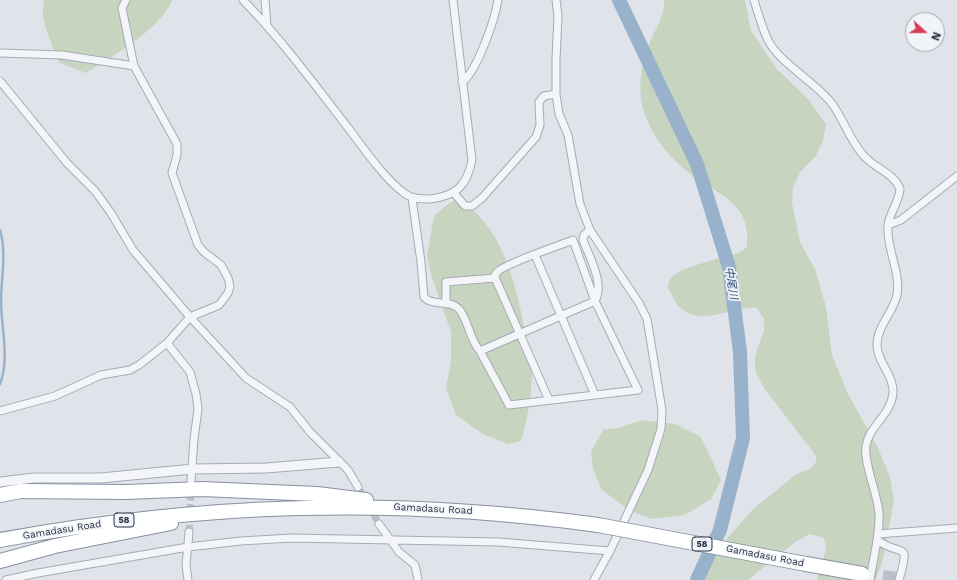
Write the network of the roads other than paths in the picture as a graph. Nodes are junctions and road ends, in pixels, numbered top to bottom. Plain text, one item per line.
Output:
1 (126, 0) edge
2 (243, 0) edge
3 (265, 0) edge
4 (453, 0) edge
5 (498, 0) edge
6 (556, 0) edge
7 (754, 0) edge
8 (268, 26) junction
9 (0, 53) edge
10 (134, 66) junction
11 (0, 81) edge
12 (462, 82) junction
13 (556, 94) junction
14 (957, 176) edge
15 (454, 193) junction
16 (412, 198) junction
17 (888, 225) junction
18 (590, 230) junction
19 (535, 255) junction
20 (495, 278) junction
21 (594, 301) junction
22 (446, 304) junction
23 (561, 316) junction
24 (190, 317) junction
25 (520, 334) junction
26 (167, 343) junction
27 (480, 351) junction
28 (595, 395) junction
29 (549, 400) junction
30 (0, 411) edge
31 (339, 462) junction
32 (193, 469) junction
33 (191, 481) tunnel mouth
34 (0, 482) edge
35 (358, 487) tunnel mouth
36 (0, 495) edge
37 (419, 508) junction
38 (248, 509) junction
39 (379, 524) tunnel mouth
40 (957, 528) edge
41 (189, 532) tunnel mouth
42 (878, 537) junction
43 (0, 540) edge
44 (390, 541) junction
45 (188, 547) junction
46 (610, 551) junction
47 (0, 561) edge
48 (866, 577) edge
49 (6, 580) edge
50 (188, 580) edge
51 (418, 580) edge
52 (594, 580) edge
53 (899, 580) edge

1 - 10 street
2 - 8 street
3 - 8 street
4 - 12 street
5 - 12 street
6 - 13 street
7 - 17 street
8 - 16 street
9 - 10 street
10 - 24 street
11 - 24 street
12 - 15 street
13 - 15 street
13 - 18 street
14 - 17 street
15 - 16 street
16 - 22 street
17 - 42 street
18 - 21 street
18 - 46 street
19 - 20 street
19 - 21 street
19 - 23 street
20 - 22 street
20 - 25 street
21 - 23 street
21 - 28 street
22 - 27 street
23 - 25 street
23 - 28 street
24 - 26 street
24 - 31 street
25 - 27 street
25 - 29 street
26 - 30 street
26 - 32 street
27 - 29 street
28 - 29 street
31 - 32 street
31 - 35 street
32 - 33 street
32 - 34 street
36 - 37 highway
37 - 38 highway, Gamadasu Road / 58
37 - 48 highway, Gamadasu Road / 58, bridge
38 - 43 highway, Gamadasu Road / 58
38 - 47 highway
39 - 44 street
40 - 42 street
41 - 45 street
42 - 48 street
42 - 53 street
44 - 45 street
44 - 46 street
44 - 51 street
45 - 49 street
45 - 50 street
46 - 52 street

